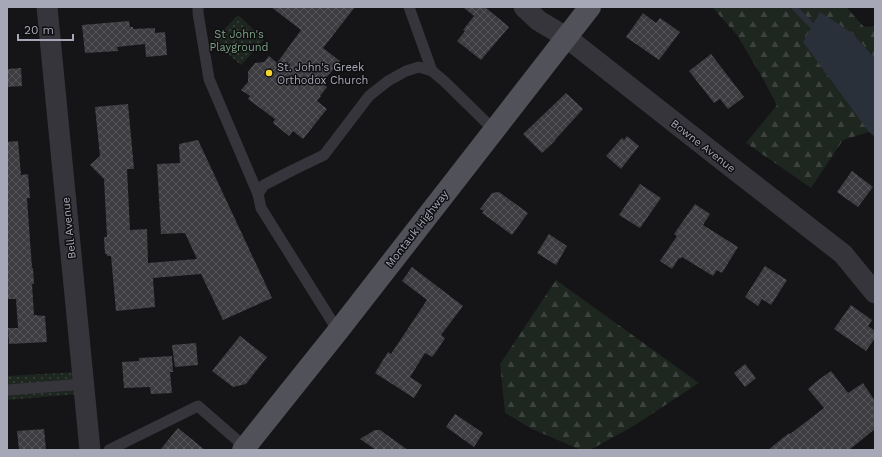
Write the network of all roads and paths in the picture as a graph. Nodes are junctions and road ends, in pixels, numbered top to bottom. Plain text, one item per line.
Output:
1 (46, 7) edge
2 (409, 7) edge
3 (524, 7) edge
4 (590, 7) edge
5 (199, 9) edge
6 (566, 37) junction
7 (432, 71) junction
8 (494, 130) junction
9 (258, 194) junction
10 (875, 293) edge
11 (338, 331) junction
12 (84, 384) junction
13 (7, 390) edge
14 (244, 448) edge
15 (90, 450) edge
16 (110, 450) edge

1 - 12 street, Bell Avenue
2 - 7 lane
3 - 6 street, Bowne Avenue
4 - 6 main road, Montauk Highway
5 - 9 lane
6 - 8 main road, Montauk Highway
6 - 10 street, Bowne Avenue
7 - 8 lane
7 - 9 lane
8 - 11 main road, Montauk Highway
9 - 11 lane
11 - 14 main road, Montauk Highway
12 - 13 lane
12 - 15 street, Bell Avenue
14 - 16 lane

